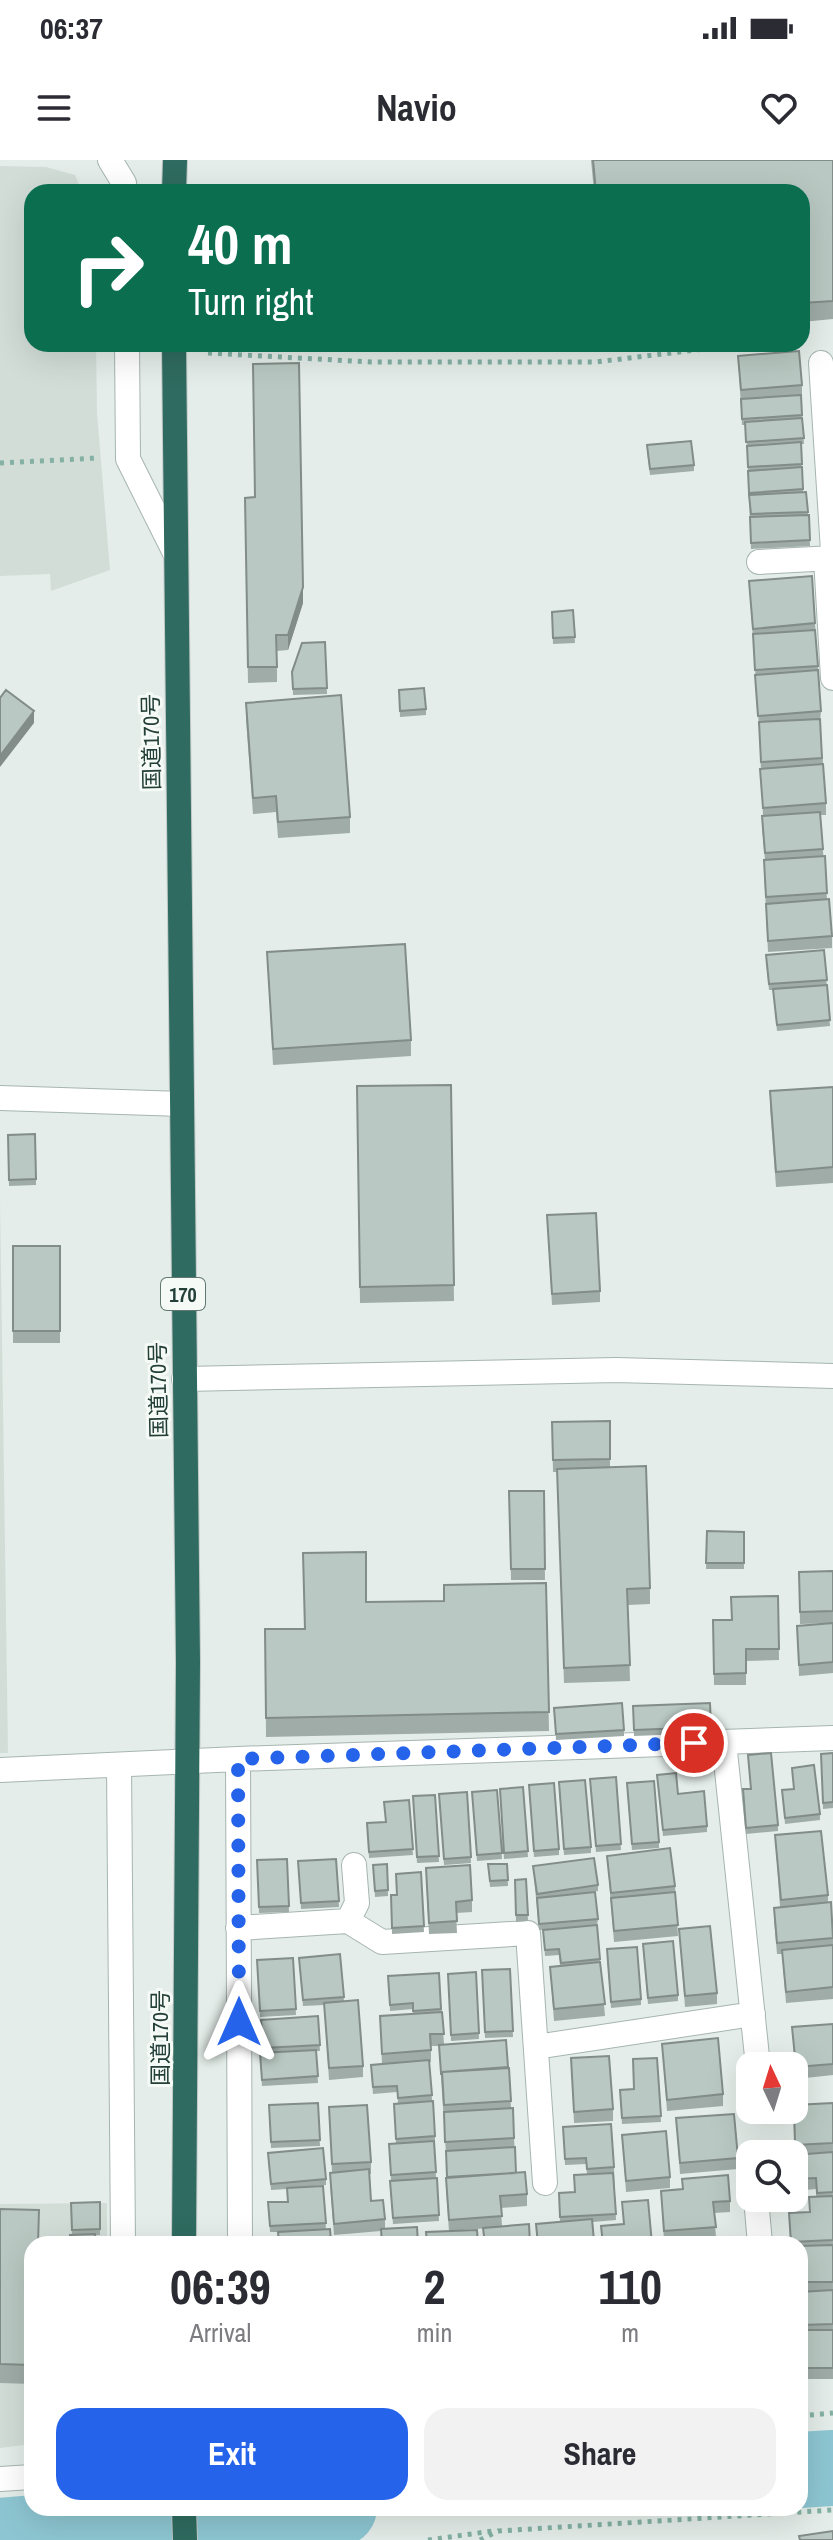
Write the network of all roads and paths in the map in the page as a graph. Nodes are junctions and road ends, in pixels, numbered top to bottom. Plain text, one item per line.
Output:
1 (110, 160) edge
2 (175, 160) edge
3 (124, 184) edge
4 (174, 184) edge
5 (127, 352) edge
6 (174, 352) edge
7 (208, 352) edge
8 (679, 352) edge
9 (821, 363) dead end
10 (110, 457) dead end
11 (0, 463) edge
12 (176, 555) junction
13 (831, 556) edge
14 (759, 562) dead end
15 (833, 678) edge
16 (0, 1098) edge
17 (182, 1104) junction
18 (833, 1376) edge
19 (184, 1379) junction
20 (833, 1738) edge
21 (724, 1742) junction
22 (238, 1759) junction
23 (187, 1761) junction
24 (119, 1765) junction
25 (0, 1770) edge
26 (354, 1865) dead end
27 (348, 1921) junction
28 (238, 1928) junction
29 (753, 2014) junction
30 (536, 2047) junction
31 (757, 2052) edge
32 (545, 2183) dead end
33 (757, 2212) edge
34 (123, 2236) edge
35 (184, 2236) edge
36 (240, 2236) edge
37 (759, 2236) edge
38 (833, 2413) edge
39 (808, 2415) edge
40 (24, 2478) edge
41 (0, 2479) edge
42 (833, 2510) edge
43 (808, 2512) edge
44 (184, 2516) edge
45 (737, 2516) edge
46 (498, 2531) junction
47 (185, 2540) edge
48 (428, 2540) edge
49 (480, 2540) edge

1 - 3 street
2 - 4 highway
5 - 12 street
6 - 12 highway, 国道170号 / 170
7 - 8 path
9 - 13 street
10 - 11 path
12 - 17 highway, 国道170号 / 170
13 - 14 street
13 - 15 street
16 - 17 street
17 - 19 highway, 国道170号 / 170
18 - 19 street
19 - 23 highway, 国道170号 / 170
20 - 21 street
21 - 22 street
21 - 29 street
22 - 23 street
22 - 28 street
23 - 24 street
23 - 35 highway, 国道170号 / 170
24 - 25 street
24 - 34 street
26 - 27 street
27 - 28 street
27 - 30 street
28 - 36 street
29 - 30 street
29 - 31 street
30 - 32 street
33 - 37 street
38 - 39 path
40 - 41 street
42 - 43 path
44 - 47 highway
45 - 46 path
46 - 48 path
46 - 49 path

